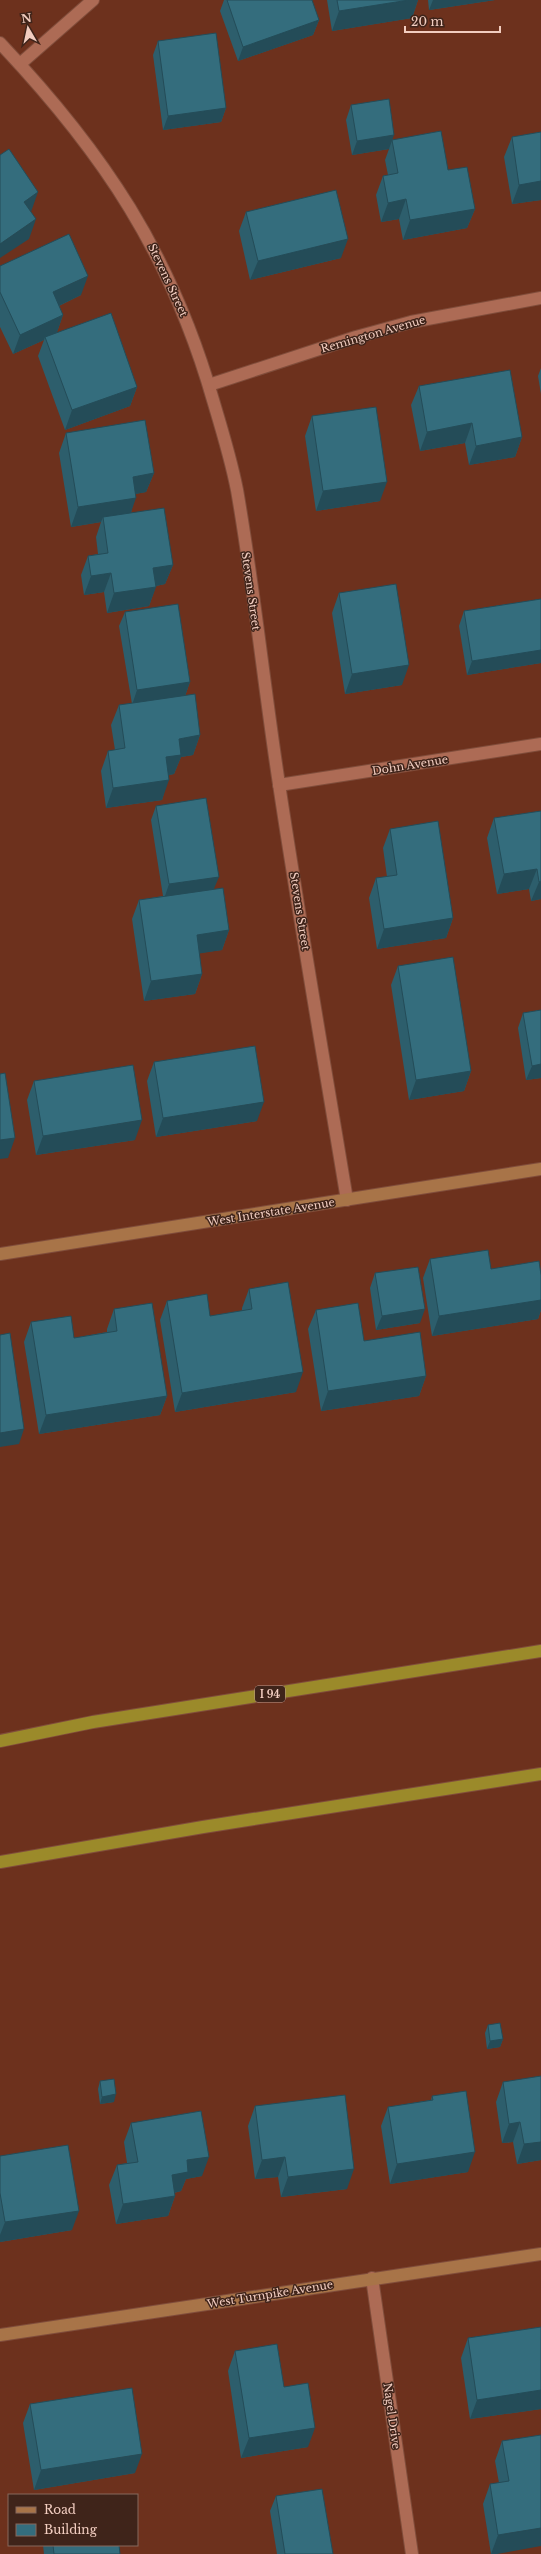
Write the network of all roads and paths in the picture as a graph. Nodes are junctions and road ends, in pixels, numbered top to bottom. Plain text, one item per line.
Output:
1 (93, 0) edge
2 (0, 43) edge
3 (20, 64) junction
4 (541, 298) edge
5 (209, 385) junction
6 (541, 744) edge
7 (279, 785) junction
8 (541, 1169) edge
9 (347, 1200) junction
10 (0, 1254) edge
11 (541, 1651) edge
12 (0, 1741) edge
13 (541, 1774) edge
14 (0, 1862) edge
15 (541, 2254) edge
16 (372, 2278) junction
17 (0, 2336) edge
18 (412, 2554) edge

1 - 3 street
2 - 3 street, Stevens Street
3 - 5 street, Stevens Street
4 - 5 street, Remington Avenue
5 - 7 street, Stevens Street
6 - 7 street, Dohn Avenue
7 - 9 street, Stevens Street
8 - 9 street, West Interstate Avenue
9 - 10 street, West Interstate Avenue
11 - 12 highway, I 94
13 - 14 highway
15 - 16 street, West Turnpike Avenue
16 - 17 street, West Turnpike Avenue
16 - 18 street, Nagel Drive

